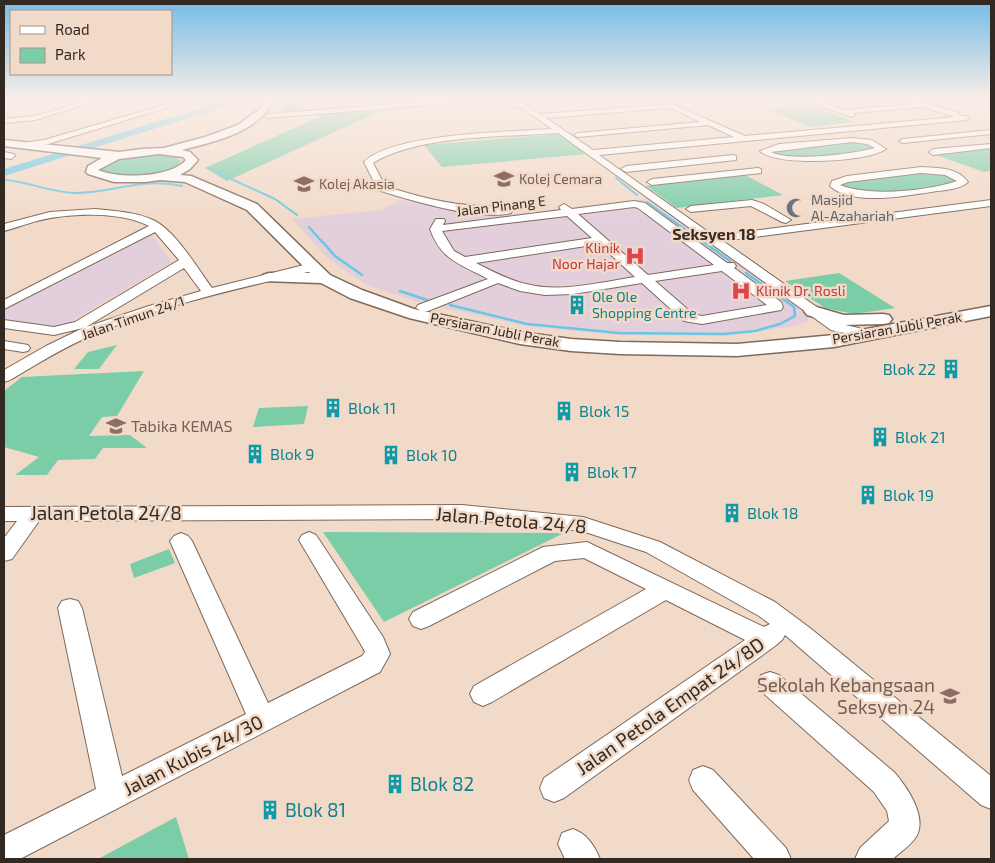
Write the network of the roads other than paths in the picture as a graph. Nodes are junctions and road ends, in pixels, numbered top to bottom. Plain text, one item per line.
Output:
1 (64, 140) edge
2 (204, 140) edge
3 (214, 140) edge
4 (455, 140) edge
5 (578, 140) edge
6 (659, 140) edge
7 (694, 140) edge
8 (726, 140) edge
9 (801, 140) edge
10 (849, 140) edge
11 (854, 140) edge
12 (910, 140) edge
13 (967, 140) edge
14 (903, 141) dead end
15 (4, 143) edge
16 (809, 144) junction
17 (665, 145) junction
18 (708, 146) dead end
19 (987, 146) edge
20 (43, 147) junction
21 (595, 149) junction
22 (147, 152) junction
23 (933, 152) dead end
24 (6, 153) edge
25 (124, 154) junction
26 (76, 155) junction
27 (613, 155) dead end
28 (733, 158) dead end
29 (189, 159) junction
30 (99, 163) junction
31 (688, 163) junction
32 (626, 169) dead end
33 (758, 171) dead end
34 (158, 176) junction
35 (711, 176) junction
36 (652, 182) dead end
37 (917, 190) junction
38 (653, 196) junction
39 (944, 201) junction
40 (991, 203) edge
41 (959, 207) junction
42 (458, 208) junction
43 (568, 210) junction
44 (691, 210) dead end
45 (786, 220) junction
46 (156, 227) junction
47 (4, 228) edge
48 (434, 229) junction
49 (714, 234) junction
50 (602, 240) junction
51 (464, 261) junction
52 (184, 262) junction
53 (311, 262) junction
54 (748, 263) junction
55 (724, 267) junction
56 (269, 278) junction
57 (644, 278) junction
58 (498, 279) junction
59 (209, 293) junction
60 (991, 302) edge
61 (4, 305) edge
62 (423, 308) junction
63 (813, 311) junction
64 (991, 311) edge
65 (884, 319) junction
66 (4, 324) edge
67 (836, 327) junction
68 (783, 334) junction
69 (866, 334) junction
70 (4, 345) edge
71 (23, 348) dead end
72 (4, 377) edge
73 (4, 514) edge
74 (33, 514) junction
75 (309, 540) dead end
76 (181, 541) dead end
77 (6, 545) edge
78 (666, 589) junction
79 (70, 608) dead end
80 (420, 619) dead end
81 (776, 631) junction
82 (770, 683) dead end
83 (483, 694) dead end
84 (262, 720) junction
85 (702, 780) dead end
86 (554, 788) dead end
87 (991, 795) edge
88 (112, 796) junction
89 (4, 851) edge
90 (775, 859) edge
91 (871, 859) edge

1 - 20 street
2 - 22 main road
3 - 29 main road
4 - 42 street
5 - 21 street
6 - 17 street
7 - 17 street
8 - 17 street
9 - 16 street
10 - 16 street
11 - 16 street
12 - 14 street
13 - 19 street
15 - 20 main road
17 - 18 street
17 - 21 street
17 - 27 street
17 - 31 street
19 - 23 street
20 - 24 main road
20 - 26 main road
21 - 38 street
22 - 25 main road
22 - 29 main road
25 - 26 main road
25 - 30 main road
26 - 30 main road
28 - 31 street
29 - 34 main road
29 - 53 main road, Persiaran Jubli Perak
30 - 34 main road
31 - 32 street
31 - 35 street
33 - 35 street
34 - 53 main road, Persiaran Jubli Perak
35 - 36 street
37 - 37 street
37 - 39 street
38 - 43 street
38 - 49 street
39 - 41 street
39 - 45 street
40 - 41 street
41 - 49 street
42 - 43 street
42 - 48 street
43 - 48 street, Jalan Pinang E
43 - 50 street
43 - 55 street
44 - 45 street
45 - 49 street
46 - 47 street
46 - 52 street
46 - 61 street
48 - 51 street
49 - 54 street
50 - 51 street
50 - 57 street
51 - 58 street
52 - 59 street
52 - 66 street
53 - 56 main road
53 - 56 main road
53 - 62 main road, Persiaran Jubli Perak
53 - 69 main road, Persiaran Jubli Perak
54 - 55 street
54 - 63 street
55 - 57 street
55 - 57 street
56 - 59 street, Jalan Timun 24/1
57 - 58 street
58 - 62 street
59 - 72 street, Jalan Timun 24/1
60 - 65 main road, Persiaran Jubli Perak
62 - 68 main road, Persiaran Jubli Perak
63 - 65 main road
63 - 67 street
63 - 68 main road
64 - 69 main road, Persiaran Jubli Perak
65 - 67 main road, Persiaran Jubli Perak
67 - 68 main road, Persiaran Jubli Perak
67 - 69 street
70 - 71 street
73 - 74 street, Jalan Petola 24/8
74 - 77 street
74 - 81 street, Jalan Petola 24/8
75 - 84 street, Jalan Kubis 24/30
76 - 84 street
78 - 80 street
78 - 81 street
78 - 83 street
79 - 88 street
81 - 86 street, Jalan Petola Empat 24/8D
81 - 87 street, Jalan Petola 24/8
82 - 91 street
84 - 88 street, Jalan Kubis 24/30
85 - 90 street
88 - 89 street, Jalan Kubis 24/30

